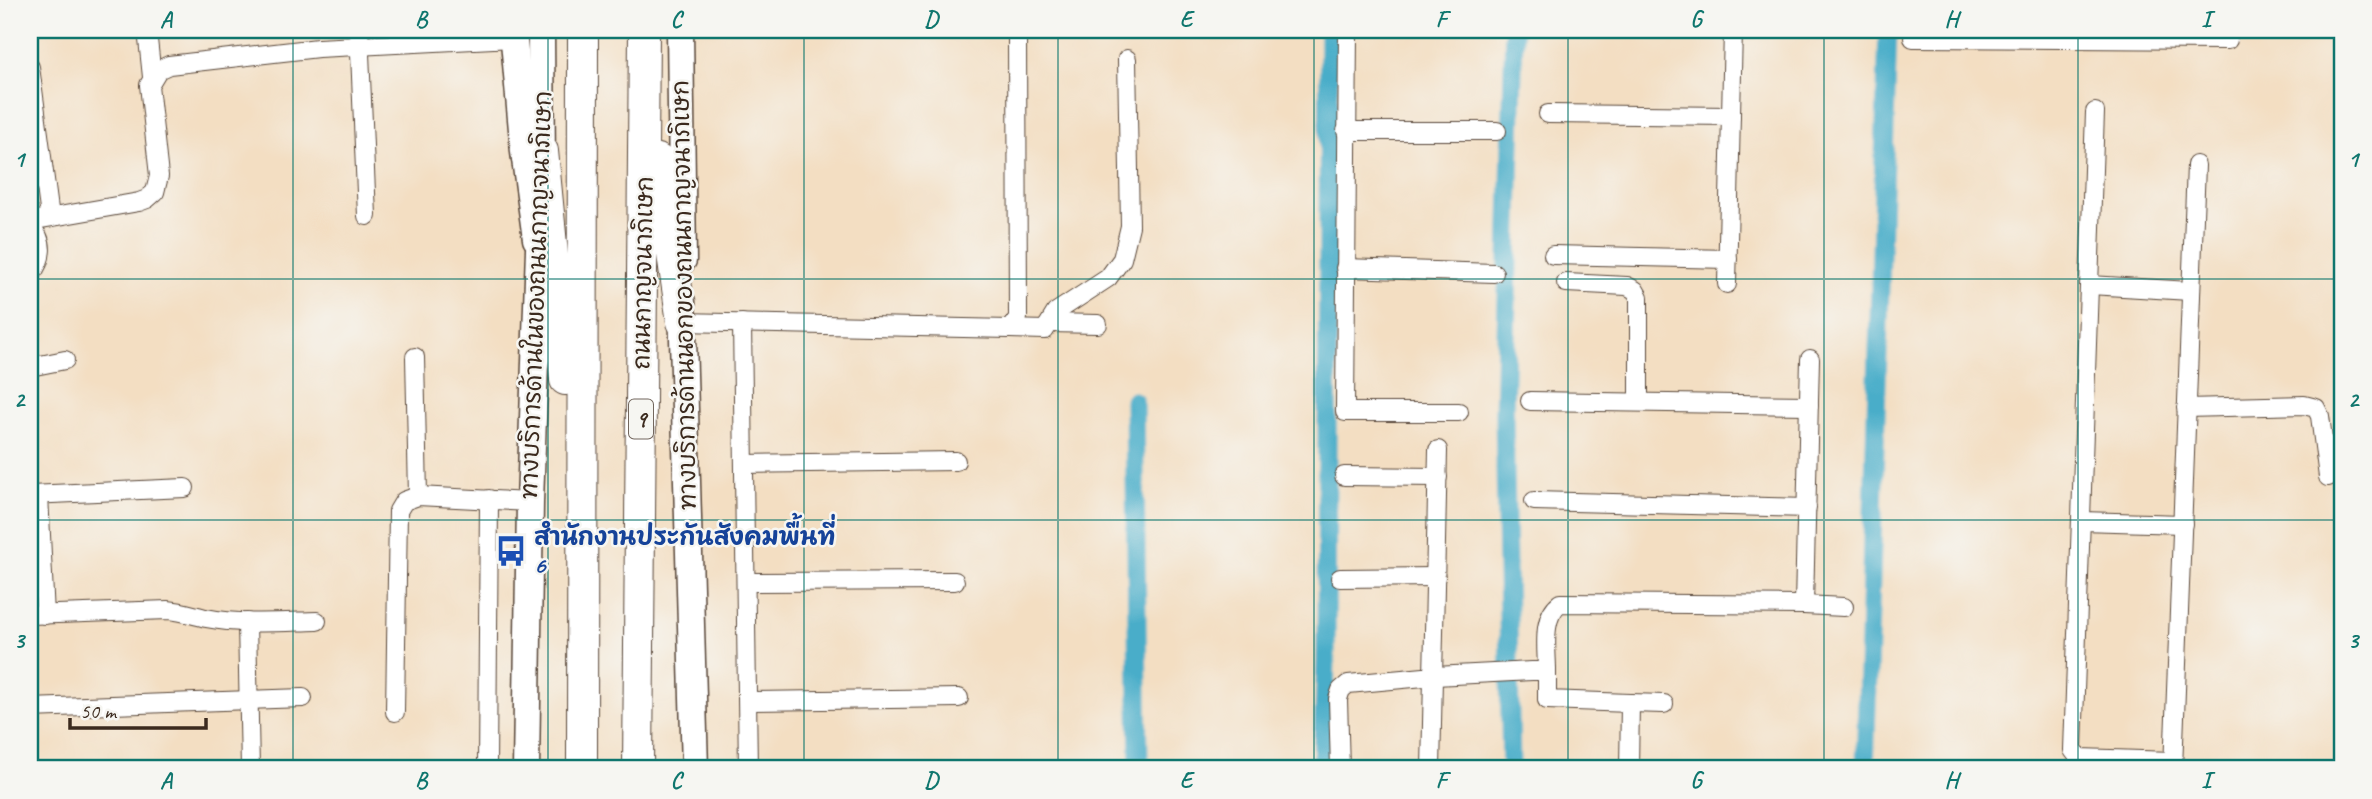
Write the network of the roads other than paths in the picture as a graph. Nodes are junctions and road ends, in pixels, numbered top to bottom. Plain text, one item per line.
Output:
1 (147, 30) edge
2 (541, 30) edge
3 (583, 30) edge
4 (644, 30) edge
5 (680, 30) edge
6 (695, 30) edge
7 (1017, 30) edge
8 (1348, 30) edge
9 (1734, 30) edge
10 (513, 34) edge
11 (2096, 34) edge
12 (359, 38) edge
13 (1913, 38) dead end
14 (2228, 40) dead end
15 (1127, 59) dead end
16 (30, 67) edge
17 (645, 69) junction
18 (152, 77) junction
19 (2095, 112) dead end
20 (1548, 114) dead end
21 (1731, 116) junction
22 (1346, 131) junction
23 (1497, 131) dead end
24 (543, 151) junction
25 (2196, 165) dead end
26 (683, 170) junction
27 (50, 216) junction
28 (367, 216) dead end
29 (30, 224) edge
30 (538, 255) junction
31 (1553, 255) dead end
32 (1728, 259) junction
33 (1345, 268) junction
34 (1494, 273) dead end
35 (30, 276) edge
36 (1566, 283) dead end
37 (1727, 284) dead end
38 (2090, 285) junction
39 (2190, 291) junction
40 (682, 322) junction
41 (742, 323) junction
42 (1050, 323) junction
43 (1098, 324) dead end
44 (1010, 329) junction
45 (415, 357) dead end
46 (1810, 359) dead end
47 (65, 360) dead end
48 (30, 367) edge
49 (1530, 401) dead end
50 (1639, 402) junction
51 (1809, 405) junction
52 (2186, 408) junction
53 (1459, 412) dead end
54 (1438, 450) dead end
55 (956, 461) dead end
56 (744, 464) junction
57 (1344, 476) dead end
58 (1438, 477) junction
59 (2328, 477) dead end
60 (185, 488) dead end
61 (34, 495) edge
62 (418, 496) junction
63 (489, 499) junction
64 (1535, 500) dead end
65 (530, 502) junction
66 (1807, 508) junction
67 (2081, 520) junction
68 (2183, 524) junction
69 (581, 544) junction
70 (1436, 577) junction
71 (1340, 578) dead end
72 (955, 581) dead end
73 (746, 582) junction
74 (1804, 605) junction
75 (1843, 607) dead end
76 (37, 615) edge
77 (317, 621) dead end
78 (247, 622) junction
79 (1540, 671) junction
80 (1435, 676) junction
81 (303, 698) dead end
82 (959, 698) dead end
83 (249, 700) junction
84 (749, 701) junction
85 (1630, 703) junction
86 (1664, 704) dead end
87 (30, 708) edge
88 (395, 712) dead end
89 (2173, 765) edge
90 (250, 769) edge
91 (487, 769) edge
92 (526, 769) edge
93 (582, 769) edge
94 (638, 769) edge
95 (695, 769) edge
96 (748, 769) edge
97 (1340, 769) edge
98 (1431, 769) edge
99 (1629, 769) edge

1 - 18 street
2 - 24 main road, ทางบริการด้านในของถนนกาญจนาภิเษก
3 - 69 highway
4 - 17 highway, ถนนกาญจนาภิเษก / 9
5 - 26 main road, ทางบริการด้านนอกของถนนกาญจนาภิเษก
6 - 26 main road
7 - 44 street
8 - 22 street
9 - 21 street
10 - 12 street
10 - 30 main road
11 - 13 street
11 - 14 street
12 - 18 street
12 - 28 street
15 - 42 street
16 - 27 street
17 - 40 highway
17 - 94 highway, ถนนกาญจนาภิเษก / 9
18 - 27 street
19 - 38 street
20 - 21 street
21 - 32 street
22 - 23 street
22 - 33 street
24 - 30 main road, ทางบริการด้านในของถนนกาญจนาภิเษก
24 - 69 highway
25 - 39 street
26 - 40 main road, ทางบริการด้านนอกของถนนกาญจนาภิเษก
27 - 29 street
29 - 35 street
30 - 65 main road, ทางบริการด้านในของถนนกาญจนาภิเษก
31 - 32 street
32 - 37 street
33 - 34 street
33 - 53 street
36 - 50 street
38 - 39 street
38 - 67 street
39 - 52 street
40 - 41 street
40 - 95 main road, ทางบริการด้านนอกของถนนกาญจนาภิเษก
41 - 44 street
41 - 56 street
42 - 43 street
42 - 44 street
45 - 62 street
46 - 51 street
47 - 48 street
49 - 50 street
50 - 51 street
51 - 66 street
52 - 59 street
52 - 68 street
54 - 58 street
55 - 56 street
56 - 73 street
57 - 58 street
58 - 70 street
60 - 61 street
61 - 76 street
62 - 63 street
62 - 88 street
63 - 65 street
63 - 91 street
64 - 66 street
65 - 92 main road, ทางบริการด้านในของถนนกาญจนาภิเษก
66 - 74 street
67 - 68 street
67 - 89 street
68 - 89 street
69 - 93 highway
70 - 71 street
70 - 80 street
72 - 73 street
73 - 84 street
74 - 75 street
74 - 79 street
76 - 78 street
77 - 78 street
78 - 83 street
79 - 80 street
79 - 85 street
80 - 97 street
80 - 98 street
81 - 83 street
82 - 84 street
83 - 87 street
83 - 90 street
84 - 96 street
85 - 86 street
85 - 99 street

